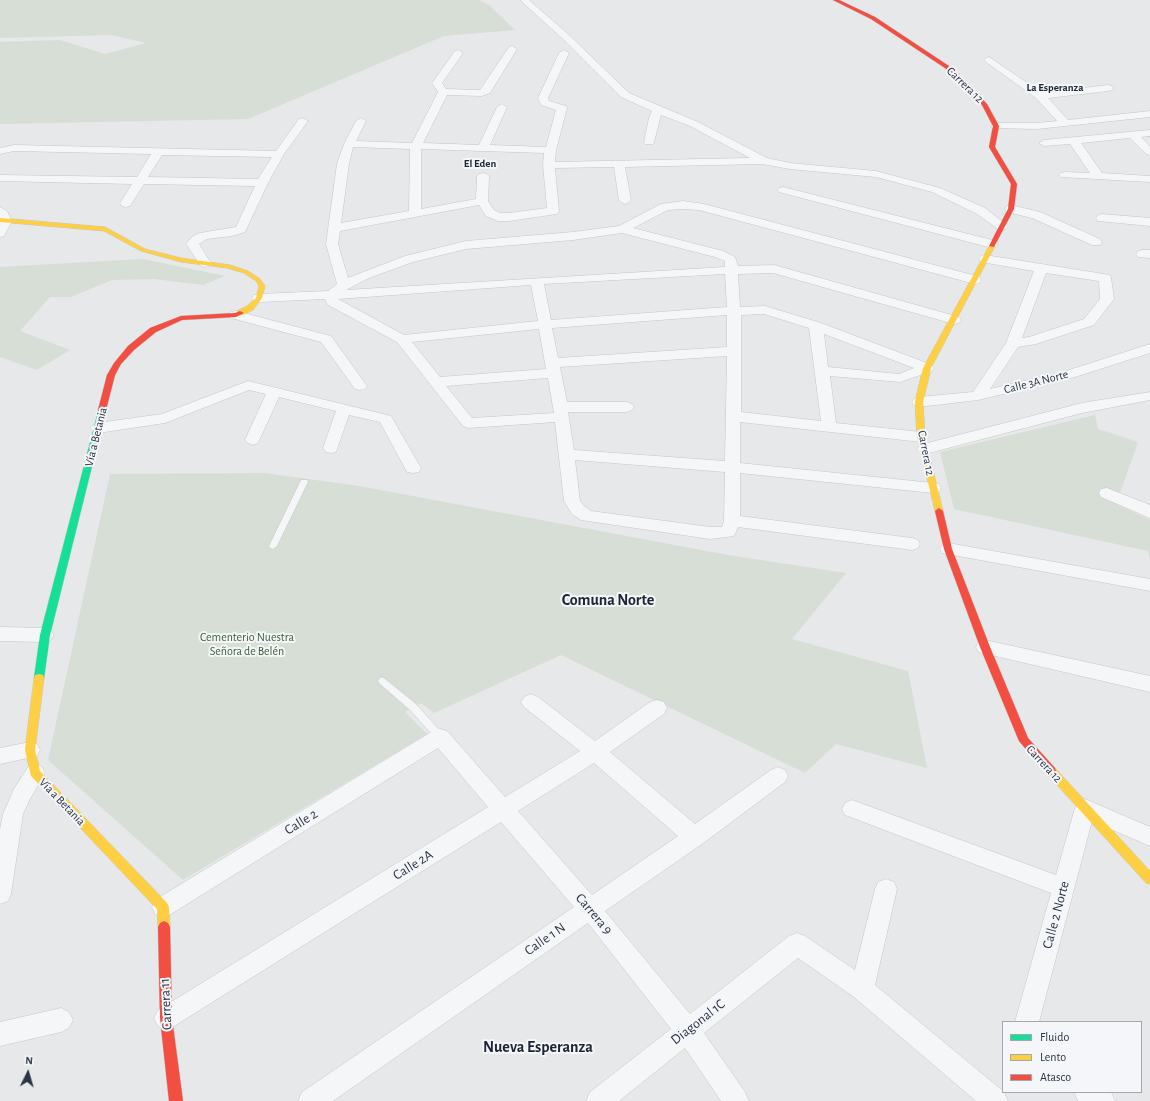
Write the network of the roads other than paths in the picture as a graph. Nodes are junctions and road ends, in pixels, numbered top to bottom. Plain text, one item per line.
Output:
1 (524, 0) edge
2 (835, 0) edge
3 (512, 49) dead end
4 (458, 53) dead end
5 (564, 54) dead end
6 (989, 60) dead end
7 (1108, 88) dead end
8 (443, 92) junction
9 (1040, 96) junction
10 (502, 107) dead end
11 (658, 110) junction
12 (1150, 114) edge
13 (302, 120) dead end
14 (361, 121) dead end
15 (1064, 122) junction
16 (996, 126) junction
17 (1150, 133) edge
18 (1133, 135) junction
19 (1074, 141) junction
20 (649, 142) dead end
21 (1044, 142) dead end
22 (349, 144) junction
23 (416, 146) junction
24 (483, 148) junction
25 (550, 150) junction
26 (0, 151) edge
27 (159, 151) junction
28 (1150, 152) edge
29 (279, 154) junction
30 (764, 161) junction
31 (619, 164) junction
32 (549, 165) junction
33 (1064, 175) dead end
34 (482, 176) dead end
35 (1099, 177) junction
36 (0, 178) edge
37 (1150, 180) edge
38 (140, 181) junction
39 (262, 183) junction
40 (783, 190) dead end
41 (625, 200) dead end
42 (482, 201) junction
43 (126, 203) dead end
44 (1011, 209) junction
45 (415, 213) junction
46 (2, 217) edge
47 (1102, 218) dead end
48 (1150, 222) edge
49 (1002, 226) junction
50 (334, 228) junction
51 (622, 230) junction
52 (0, 233) edge
53 (1096, 242) dead end
54 (992, 244) junction
55 (985, 259) junction
56 (205, 263) junction
57 (1042, 267) junction
58 (733, 270) junction
59 (975, 280) junction
60 (537, 281) junction
61 (344, 285) junction
62 (331, 295) junction
63 (259, 298) junction
64 (734, 311) junction
65 (236, 315) junction
66 (954, 320) junction
67 (545, 324) junction
68 (816, 326) junction
69 (402, 339) junction
70 (1013, 343) junction
71 (733, 351) junction
72 (1147, 351) edge
73 (553, 368) junction
74 (927, 368) junction
75 (822, 371) junction
76 (436, 382) junction
77 (360, 386) dead end
78 (274, 392) junction
79 (978, 396) junction
80 (1150, 396) edge
81 (919, 402) junction
82 (626, 407) dead end
83 (344, 408) junction
84 (561, 412) junction
85 (733, 416) junction
86 (829, 426) junction
87 (98, 428) junction
88 (253, 440) dead end
89 (923, 443) junction
90 (330, 448) dead end
91 (566, 454) junction
92 (732, 467) junction
93 (413, 468) dead end
94 (304, 482) dead end
95 (933, 488) junction
96 (1107, 493) dead end
97 (1150, 512) edge
98 (732, 521) junction
99 (912, 544) dead end
100 (273, 546) dead end
101 (948, 549) junction
102 (1150, 585) edge
103 (0, 634) edge
104 (45, 635) junction
105 (985, 647) junction
106 (382, 681) dead end
107 (1150, 684) edge
108 (531, 702) dead end
109 (657, 708) dead end
110 (440, 737) junction
111 (30, 750) junction
112 (595, 752) junction
113 (0, 756) edge
114 (35, 773) junction
115 (778, 776) dead end
116 (1085, 808) junction
117 (502, 809) junction
118 (852, 809) dead end
119 (694, 837) junction
120 (1150, 838) edge
121 (1150, 879) edge
122 (1063, 888) junction
123 (886, 889) dead end
124 (0, 894) edge
125 (163, 907) junction
126 (590, 909) junction
127 (862, 989) junction
128 (166, 1018) junction
129 (61, 1020) dead end
130 (1027, 1021) edge
131 (687, 1030) junction
132 (0, 1034) edge
133 (1089, 1093) edge
134 (176, 1101) edge
135 (311, 1101) edge
136 (599, 1101) edge
137 (736, 1101) edge
138 (995, 1101) edge
139 (1102, 1101) edge

1 - 11 street
2 - 16 street, Carrera 12
3 - 8 street
4 - 8 street
5 - 25 street
6 - 9 street
7 - 9 street
8 - 23 street
9 - 15 street
10 - 24 street
11 - 20 street
11 - 30 street
12 - 15 street
13 - 29 street
14 - 22 street
15 - 16 street
16 - 44 street, Carrera 12
17 - 18 street
18 - 19 street
18 - 28 street
19 - 21 street
19 - 35 street
22 - 23 street
22 - 50 street
23 - 24 street
23 - 45 street
24 - 25 street
25 - 32 street
26 - 27 street
27 - 29 street
27 - 38 street
29 - 39 street
30 - 31 street
30 - 49 street
31 - 32 street
31 - 41 street
32 - 42 street
33 - 35 street
34 - 42 street
35 - 37 street
36 - 38 street
38 - 39 street
38 - 43 street
39 - 56 street
40 - 54 street
42 - 45 street
44 - 49 street, Carrera 12
44 - 53 street
45 - 50 street
46 - 52 street
46 - 56 street
47 - 48 street
49 - 54 street, Carrera 12
50 - 61 street
51 - 58 street
51 - 59 street
51 - 61 street
54 - 55 street, Carrera 12
55 - 57 street
55 - 59 street, Carrera 12
56 - 63 street
57 - 70 street
57 - 70 street
58 - 60 street
58 - 64 street
58 - 66 street
59 - 66 street, Carrera 12
60 - 62 street
60 - 67 street
61 - 62 street
62 - 63 street
62 - 69 street
63 - 65 street, Vía a Betania
64 - 67 street
64 - 68 street
64 - 71 street
65 - 77 street
65 - 87 street, Vía a Betania
66 - 74 street, Carrera 12
67 - 69 street
67 - 73 street
68 - 74 street
68 - 75 street
69 - 76 street
70 - 79 street
71 - 73 street
71 - 85 street
72 - 79 street, Calle 3A Norte
73 - 76 street
73 - 84 street
74 - 75 street
74 - 81 street, Carrera 12
75 - 86 street
76 - 84 street
78 - 83 street
78 - 87 street
78 - 88 street
79 - 81 street, Calle 3A Norte
80 - 89 street
81 - 89 street, Carrera 12
82 - 84 street
83 - 90 street
83 - 93 street
84 - 91 street
85 - 86 street
85 - 92 street
86 - 89 street
87 - 104 street, Vía a Betania
89 - 95 street, Carrera 12
91 - 92 street
91 - 98 street
92 - 95 street
92 - 98 street
94 - 100 lane
95 - 101 street, Carrera 12
96 - 97 street
98 - 99 street
101 - 102 street
101 - 105 street, Carrera 12
103 - 104 street
104 - 111 street, Vía a Betania
105 - 107 street
105 - 116 street, Carrera 12
106 - 110 lane
108 - 112 street
109 - 112 street, Calle 2A
110 - 117 street, Carrera 9
110 - 125 street, Calle 2
111 - 113 street
111 - 114 street, Vía a Betania
112 - 117 street, Calle 2A
112 - 119 street
114 - 124 street
114 - 125 street, Vía a Betania
115 - 119 street, Calle 1 N
116 - 120 street
116 - 121 street, Carrera 12
116 - 122 street, Calle 2 Norte
117 - 126 street, Carrera 9
117 - 128 street, Calle 2A
118 - 122 street
119 - 126 street, Calle 1 N
122 - 130 street, Calle 2 Norte
123 - 127 street
125 - 128 street, Carrera 11
126 - 131 street, Carrera 9
126 - 135 street, Calle 1 N
127 - 131 street, Diagonal 1C
127 - 138 street
128 - 134 street, Carrera 11
129 - 132 street
131 - 136 street, Diagonal 1C
131 - 137 street, Carrera 9
133 - 139 street

